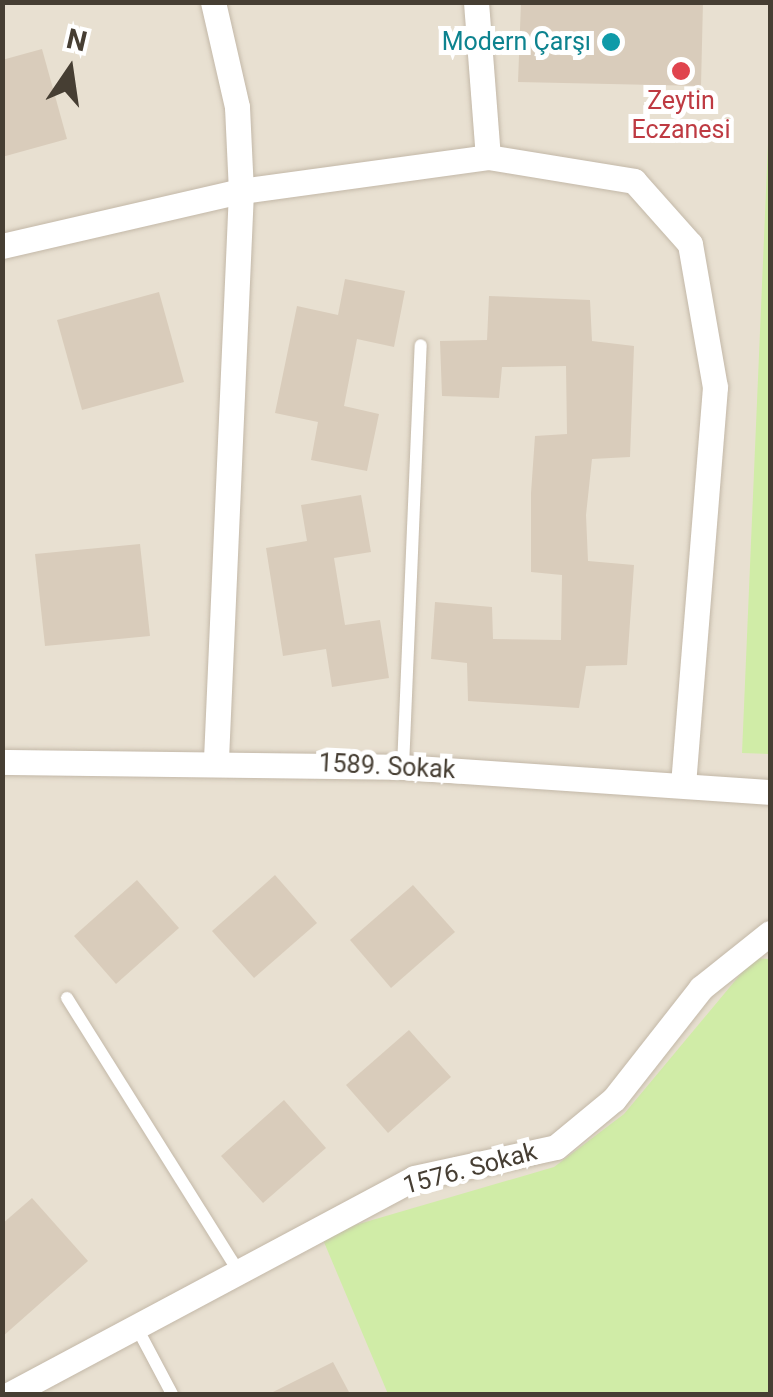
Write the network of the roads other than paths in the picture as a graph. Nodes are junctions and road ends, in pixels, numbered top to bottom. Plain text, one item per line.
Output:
1 (213, 2) edge
2 (476, 2) edge
3 (488, 157) junction
4 (241, 191) junction
5 (2, 246) edge
6 (421, 345) dead end
7 (216, 760) junction
8 (2, 762) edge
9 (404, 767) junction
10 (683, 785) junction
11 (770, 792) edge
12 (770, 932) edge
13 (67, 998) dead end
14 (235, 1266) junction
15 (134, 1324) junction
16 (10, 1394) edge
17 (172, 1394) edge

1 - 4 street
2 - 3 street
3 - 4 street
3 - 10 street
4 - 5 street
4 - 7 street
6 - 9 lane
7 - 8 street, 1589. Sokak
7 - 9 street, 1589. Sokak
9 - 10 street, 1589. Sokak
10 - 11 street, 1589. Sokak
12 - 14 street, 1576. Sokak
13 - 14 lane
14 - 15 street, 1576. Sokak
15 - 16 street, 1576. Sokak
15 - 17 lane

